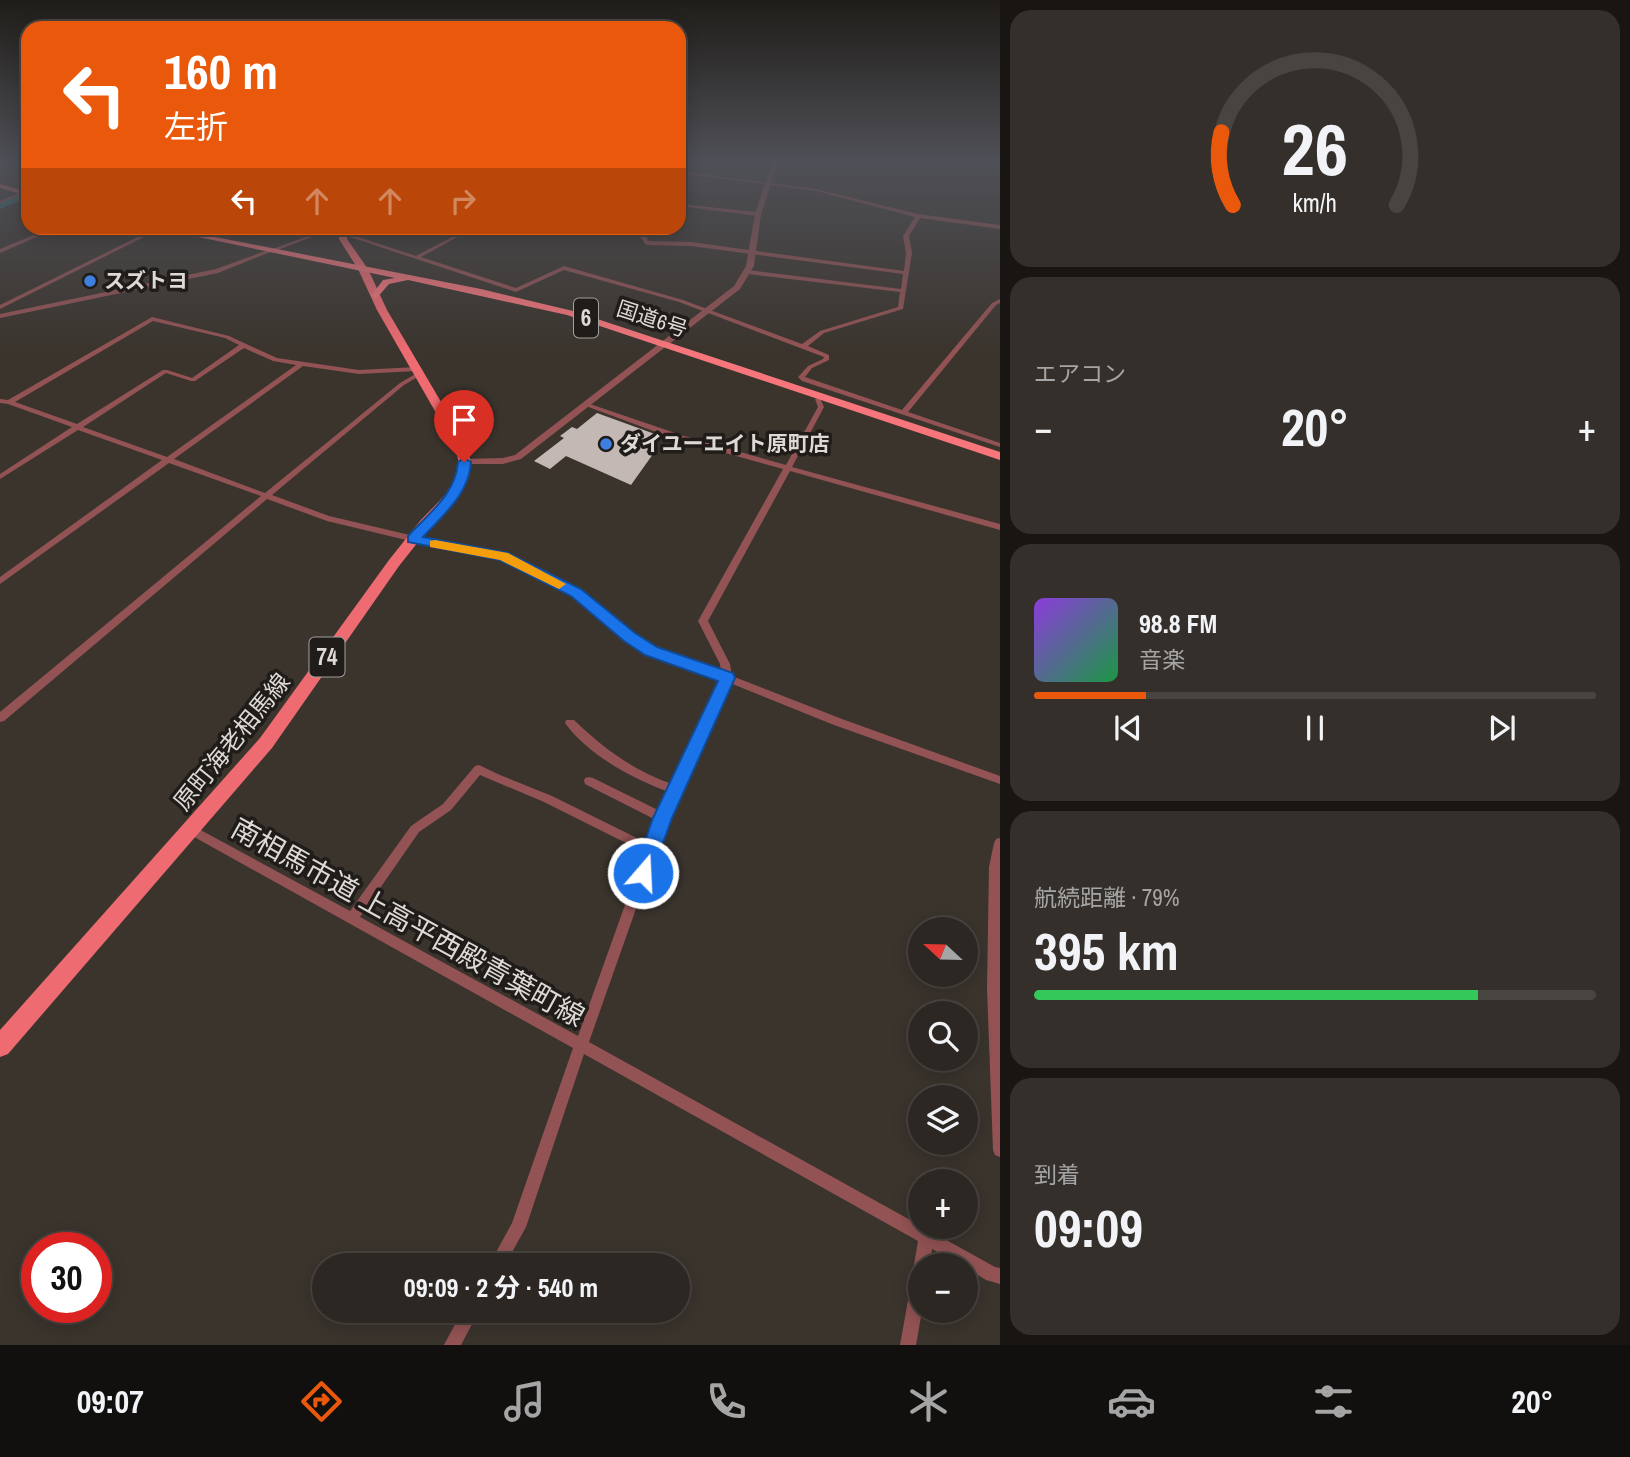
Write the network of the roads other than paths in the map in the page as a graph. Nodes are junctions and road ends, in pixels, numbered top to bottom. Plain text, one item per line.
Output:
1 (756, 226) edge
2 (912, 226) edge
3 (38, 235) edge
4 (145, 235) edge
5 (193, 235) edge
6 (319, 235) edge
7 (341, 235) edge
8 (354, 235) edge
9 (459, 235) edge
10 (641, 235) edge
11 (0, 251) edge
12 (270, 251) junction
13 (752, 252) junction
14 (352, 254) junction
15 (418, 257) junction
16 (316, 260) junction
17 (363, 269) junction
18 (748, 272) junction
19 (906, 273) junction
20 (424, 280) junction
21 (491, 282) junction
22 (904, 291) junction
23 (481, 292) junction
24 (376, 296) junction
25 (1000, 301) edge
26 (0, 307) edge
27 (707, 310) junction
28 (0, 316) edge
29 (665, 343) junction
30 (244, 345) junction
31 (803, 347) junction
32 (301, 364) junction
33 (418, 372) junction
34 (818, 400) dead end
35 (5, 401) edge
36 (585, 404) junction
37 (903, 413) junction
38 (79, 427) junction
39 (1000, 445) edge
40 (1000, 456) edge
41 (169, 460) junction
42 (464, 462) junction
43 (788, 466) junction
44 (0, 477) edge
45 (267, 496) junction
46 (1000, 527) edge
47 (413, 539) junction
48 (0, 580) edge
49 (727, 678) junction
50 (0, 718) edge
51 (570, 723) dead end
52 (1000, 780) edge
53 (589, 781) dead end
54 (675, 790) junction
55 (662, 818) junction
56 (191, 830) junction
57 (1000, 843) edge
58 (651, 850) junction
59 (352, 919) junction
60 (580, 1045) junction
61 (0, 1046) edge
62 (1000, 1150) edge
63 (908, 1227) edge
64 (930, 1239) edge
65 (503, 1253) edge
66 (997, 1277) edge
67 (464, 1323) edge
68 (912, 1323) edge
69 (452, 1345) edge
70 (908, 1345) edge

1 - 13 street
2 - 19 street
3 - 11 street
4 - 26 street
5 - 12 highway, 国道6号 / 6
6 - 12 street
7 - 14 main road
8 - 15 street
9 - 15 street
10 - 13 street
12 - 16 highway, 国道6号 / 6
12 - 28 street
13 - 18 street
13 - 19 street
14 - 16 highway
14 - 17 main road
15 - 21 street
16 - 17 highway, 国道6号 / 6
17 - 20 highway, 国道6号 / 6
17 - 24 main road
18 - 22 street
18 - 27 street
19 - 22 street
20 - 23 highway, 国道6号 / 6
20 - 24 highway
21 - 23 street
21 - 27 street
22 - 31 street
23 - 29 highway, 国道6号 / 6
24 - 33 main road
25 - 37 street
27 - 29 street
27 - 31 street
29 - 36 street
29 - 40 highway, 国道6号 / 6
30 - 32 street
30 - 35 street
30 - 38 street
31 - 37 street
32 - 33 street
32 - 41 street
33 - 42 main road
33 - 45 street
34 - 43 street
35 - 38 street
36 - 42 street
36 - 43 street
37 - 39 street
38 - 41 street
38 - 44 street
41 - 45 street
41 - 48 street
42 - 47 main road, 原町海老相馬線 / 74
43 - 46 street
43 - 49 street
45 - 47 street
45 - 50 street
47 - 49 street
47 - 56 main road, 原町海老相馬線 / 74
49 - 52 street
49 - 54 street
51 - 54 street
53 - 55 street
54 - 55 street
55 - 58 street
56 - 59 street, 南相馬市道 上高平西殿青葉町線
56 - 61 main road, 原町海老相馬線 / 74
57 - 62 street
58 - 59 street
58 - 60 street
59 - 60 street, 南相馬市道 上高平西殿青葉町線
60 - 63 street
60 - 65 street, 南相馬市道 上高平西殿青葉町線
64 - 66 street
67 - 69 street
68 - 70 street

